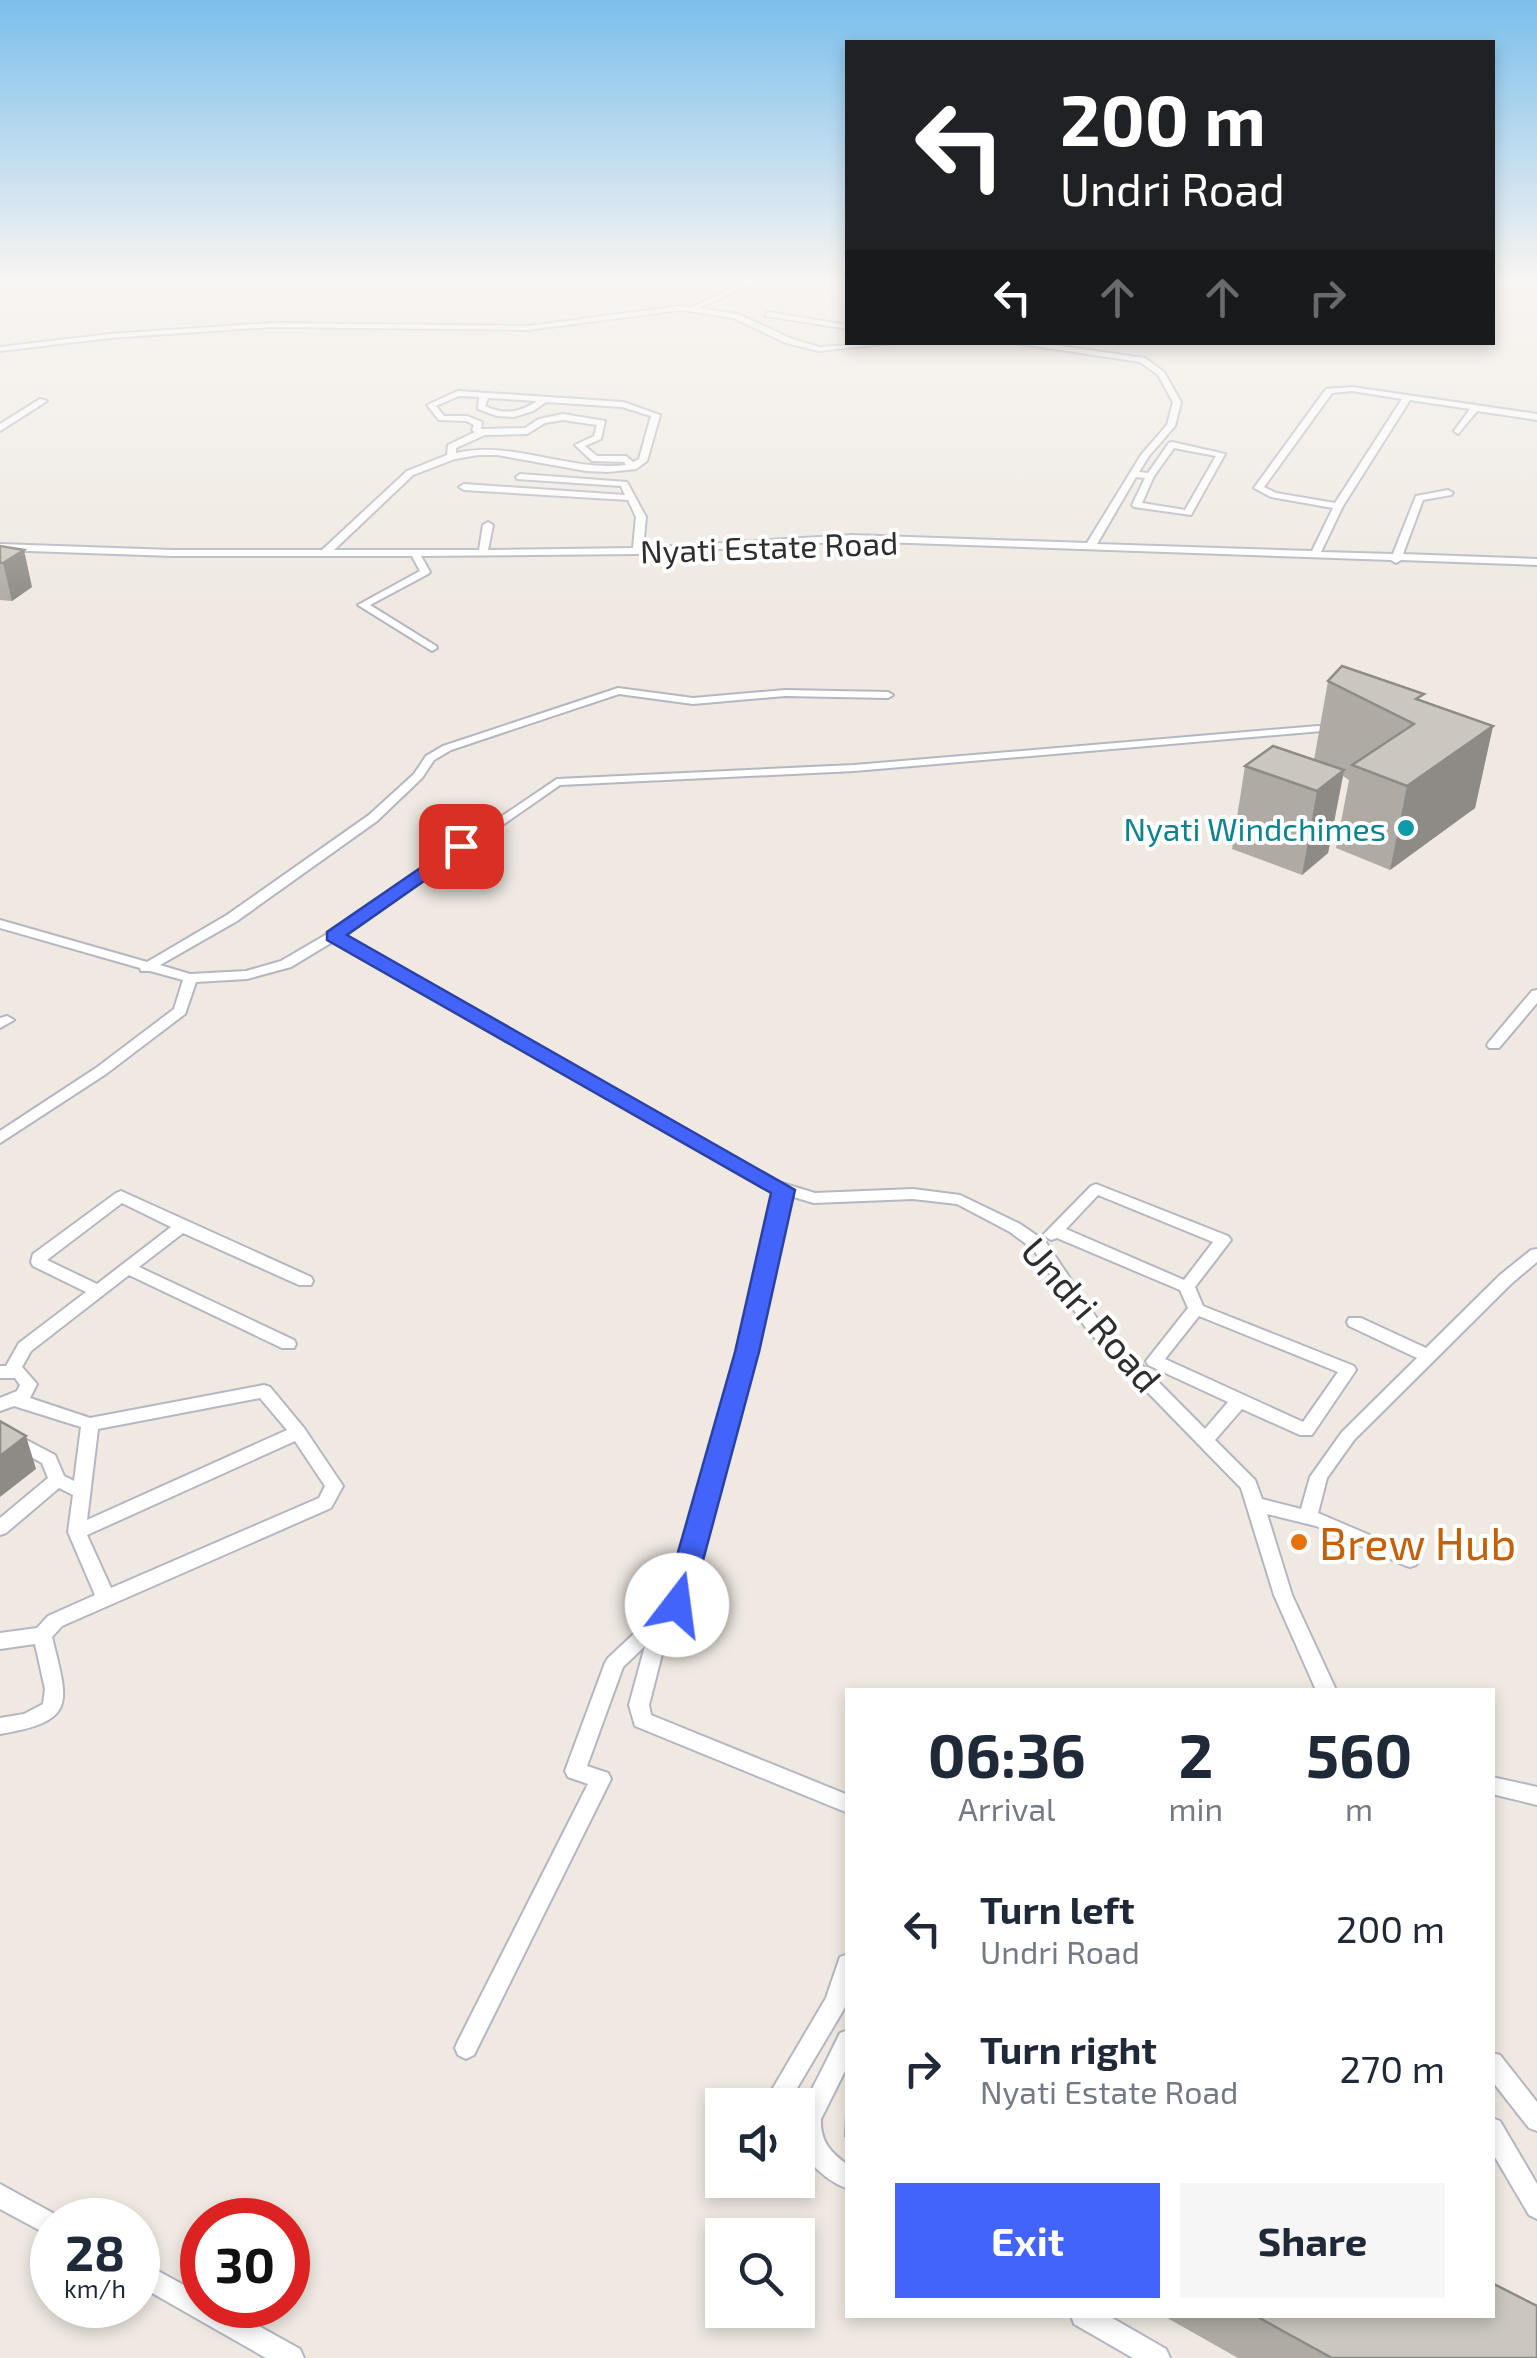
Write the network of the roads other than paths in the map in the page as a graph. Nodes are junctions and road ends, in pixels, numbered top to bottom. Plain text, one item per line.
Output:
1 (1170, 388) edge
2 (484, 395) junction
3 (1407, 398) junction
4 (544, 399) junction
5 (42, 401) dead end
6 (1475, 408) junction
7 (1537, 418) edge
8 (0, 428) edge
9 (1458, 431) dead end
10 (483, 432) junction
11 (452, 456) junction
12 (633, 467) junction
13 (1133, 474) junction
14 (1150, 476) junction
15 (520, 478) dead end
16 (464, 487) dead end
17 (1448, 494) dead end
18 (632, 498) junction
19 (1338, 506) junction
20 (488, 525) dead end
21 (1091, 546) junction
22 (0, 547) edge
23 (638, 551) junction
24 (326, 553) junction
25 (415, 553) junction
26 (483, 553) junction
27 (1314, 555) junction
28 (1396, 560) junction
29 (1537, 562) edge
30 (432, 648) dead end
31 (888, 695) dead end
32 (1318, 729) dead end
33 (0, 924) edge
34 (334, 936) junction
35 (146, 968) junction
36 (190, 978) junction
37 (1537, 994) edge
38 (1494, 1045) dead end
39 (0, 1138) edge
40 (784, 1190) junction
41 (182, 1226) junction
42 (1056, 1231) junction
43 (1039, 1245) junction
44 (1537, 1254) edge
45 (128, 1268) junction
46 (305, 1281) dead end
47 (1187, 1287) junction
48 (98, 1291) junction
49 (1196, 1309) junction
50 (1356, 1322) dead end
51 (288, 1344) dead end
52 (1428, 1356) junction
53 (4, 1371) edge
54 (1239, 1401) junction
55 (8, 1403) edge
56 (90, 1424) junction
57 (0, 1432) edge
58 (298, 1432) junction
59 (1206, 1439) junction
60 (57, 1480) junction
61 (82, 1492) junction
62 (1258, 1505) junction
63 (1308, 1516) junction
64 (0, 1528) edge
65 (76, 1532) junction
66 (1410, 1560) dead end
67 (106, 1598) junction
68 (662, 1619) junction
69 (42, 1634) junction
70 (0, 1641) edge
71 (1325, 1688) edge
72 (0, 1726) edge
73 (1495, 1786) edge
74 (1537, 1796) edge
75 (845, 1803) edge
76 (845, 1974) edge
77 (845, 2046) edge
78 (466, 2048) dead end
79 (1495, 2068) edge
80 (784, 2088) edge
81 (1537, 2120) edge
82 (1495, 2134) edge
83 (845, 2176) edge
84 (0, 2196) edge
85 (1537, 2207) edge
86 (30, 2213) edge
87 (160, 2284) edge
88 (1088, 2318) edge
89 (291, 2358) edge
90 (1157, 2358) edge

1 - 13 street
2 - 4 street
2 - 4 street
2 - 10 street
3 - 6 street
3 - 19 street
3 - 19 street
4 - 12 street
5 - 8 street
6 - 7 street
6 - 9 street
10 - 11 street
10 - 12 street
11 - 12 street
11 - 24 street
13 - 14 street
13 - 21 street
14 - 14 street
15 - 18 street
16 - 18 street
17 - 28 street
18 - 23 street
19 - 27 street
20 - 26 street
21 - 23 street, Nyati Estate Road
21 - 27 street, Nyati Estate Road
22 - 24 street, Nyati Estate Road
23 - 26 street, Nyati Estate Road
24 - 25 street, Nyati Estate Road
25 - 26 street, Nyati Estate Road
25 - 30 street
27 - 28 street, Nyati Estate Road
28 - 29 street, Nyati Estate Road
31 - 35 street
32 - 34 street
33 - 35 street
34 - 36 street
34 - 40 street, Undri Road
35 - 36 street
36 - 39 street
37 - 38 street
40 - 43 street, Undri Road
40 - 68 street
41 - 45 street
41 - 46 street
41 - 48 street
42 - 43 street
42 - 47 street
42 - 47 street
43 - 59 street, Undri Road
44 - 52 street
45 - 48 street
45 - 51 street
47 - 49 street
48 - 53 street
49 - 54 street
49 - 54 street
50 - 52 street
52 - 63 street
53 - 55 street
54 - 59 street
55 - 56 street
56 - 58 street
56 - 61 street
57 - 60 street
58 - 65 street
58 - 67 street
59 - 62 street, Undri Road
60 - 61 street
60 - 64 street
61 - 65 street
62 - 63 street
62 - 71 street, Undri Road
63 - 66 street
65 - 67 street
67 - 69 street
68 - 75 street
68 - 78 street
69 - 70 street
69 - 72 street
73 - 74 street
76 - 80 street
77 - 83 street
79 - 81 street
82 - 85 street
84 - 86 street
87 - 89 street
88 - 90 street

